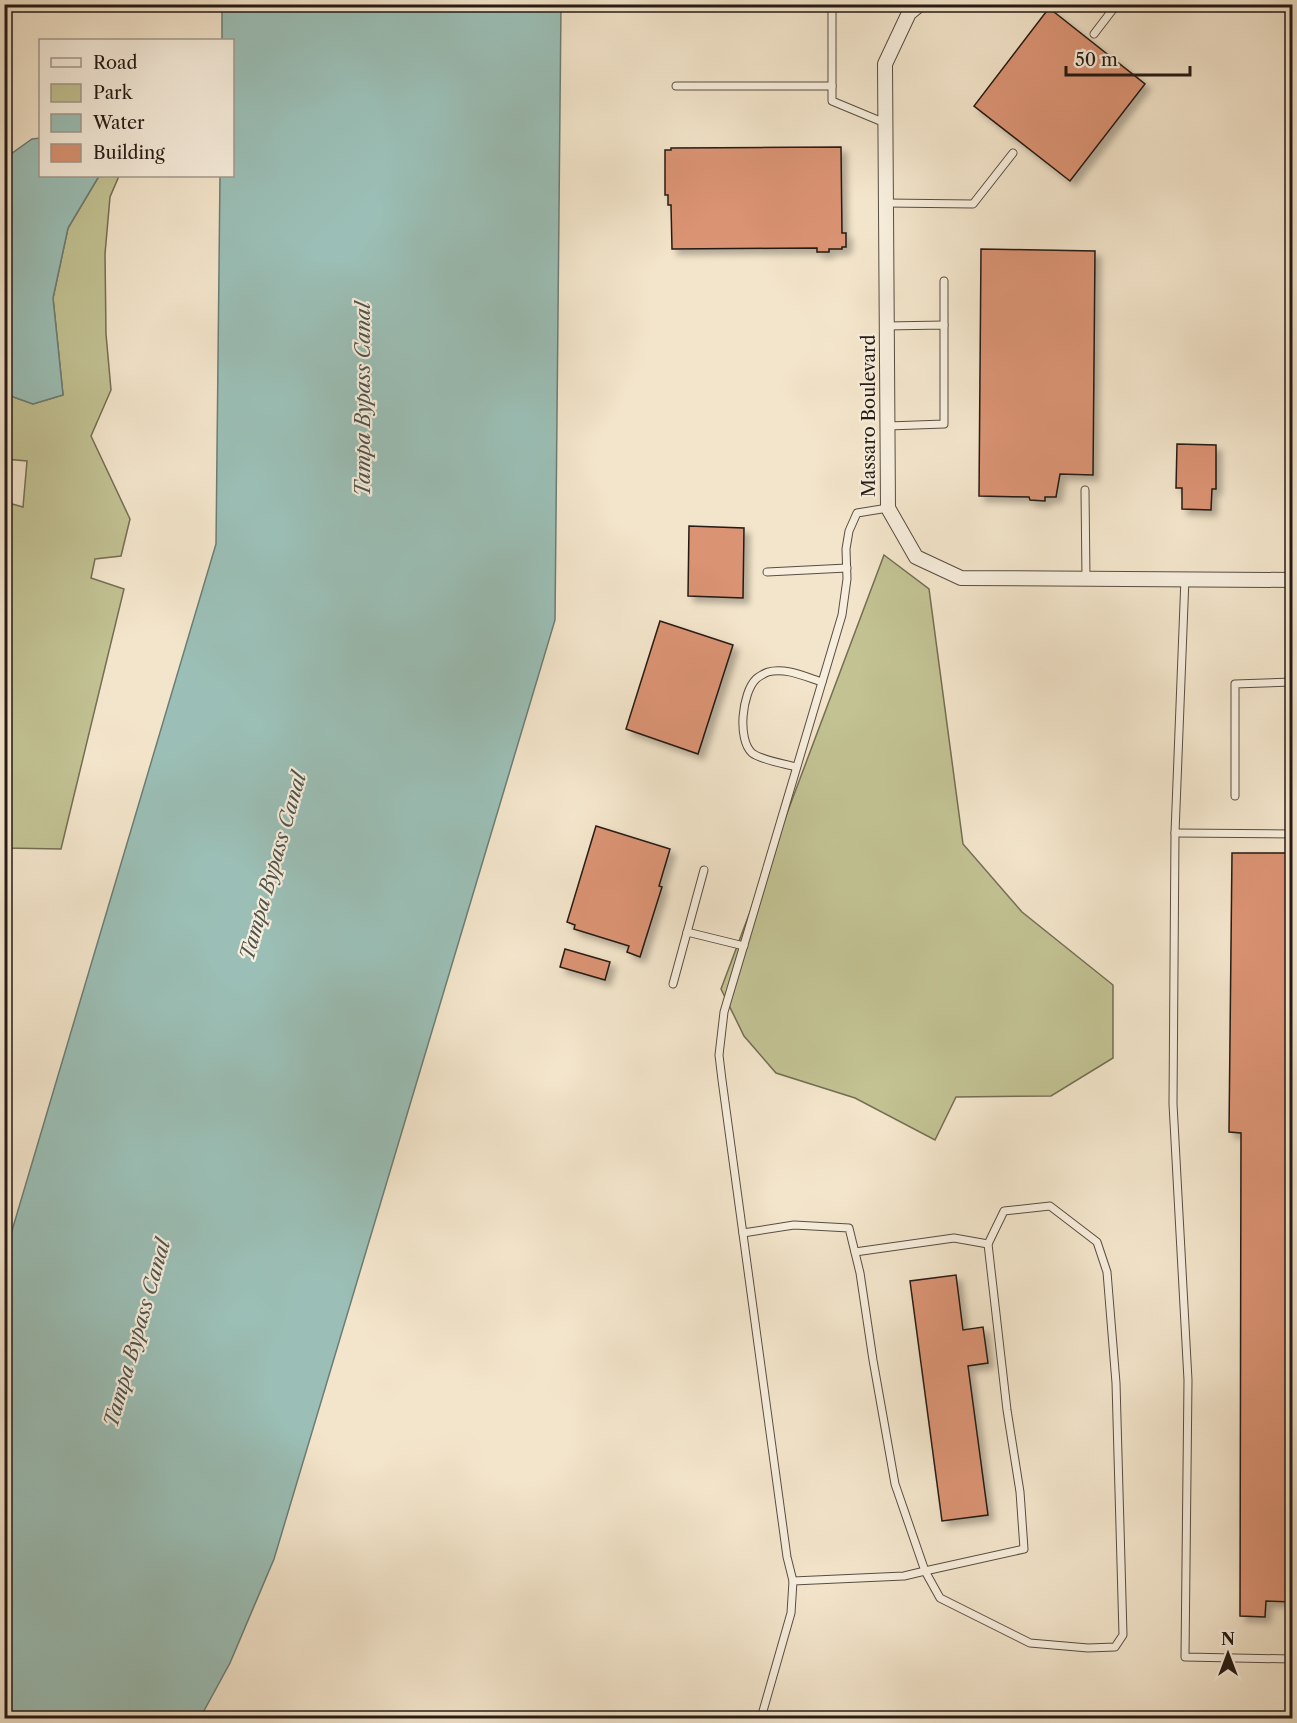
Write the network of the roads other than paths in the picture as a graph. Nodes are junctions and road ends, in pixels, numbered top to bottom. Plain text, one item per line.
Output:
1 (832, 4) edge
2 (920, 4) edge
3 (1117, 4) edge
4 (1094, 34) dead end
5 (676, 86) dead end
6 (832, 86) junction
7 (885, 123) junction
8 (1013, 153) dead end
9 (886, 203) junction
10 (944, 281) dead end
11 (944, 325) junction
12 (886, 326) junction
13 (887, 426) junction
14 (1085, 490) dead end
15 (888, 508) junction
16 (847, 568) junction
17 (767, 572) dead end
18 (1185, 578) junction
19 (1086, 579) junction
20 (1293, 580) edge
21 (822, 682) junction
22 (1293, 682) edge
23 (796, 767) junction
24 (1235, 796) dead end
25 (1175, 833) junction
26 (1293, 834) edge
27 (704, 870) dead end
28 (687, 932) junction
29 (744, 946) junction
30 (673, 984) dead end
31 (743, 1233) junction
32 (988, 1245) junction
33 (855, 1252) junction
34 (925, 1571) junction
35 (793, 1581) junction
36 (1293, 1659) edge
37 (761, 1719) edge

1 - 6 lane
2 - 7 street, Massaro Boulevard
3 - 4 lane
5 - 6 lane
6 - 7 lane
7 - 9 street, Massaro Boulevard
8 - 9 lane
9 - 12 street, Massaro Boulevard
10 - 11 lane
11 - 12 lane
11 - 13 lane
12 - 13 street, Massaro Boulevard
13 - 15 street, Massaro Boulevard
14 - 19 lane
15 - 16 lane
15 - 19 street, Massaro Boulevard
16 - 17 lane
16 - 21 lane
18 - 19 street, Massaro Boulevard
18 - 20 street, Massaro Boulevard
18 - 25 lane
21 - 23 lane
21 - 23 lane
22 - 24 lane
23 - 29 lane
25 - 26 lane
25 - 36 lane
27 - 28 lane
28 - 29 lane
28 - 30 lane
29 - 31 lane
31 - 33 lane
31 - 35 lane
32 - 33 lane
32 - 34 lane
32 - 34 lane
33 - 34 lane
34 - 35 lane
35 - 37 lane

